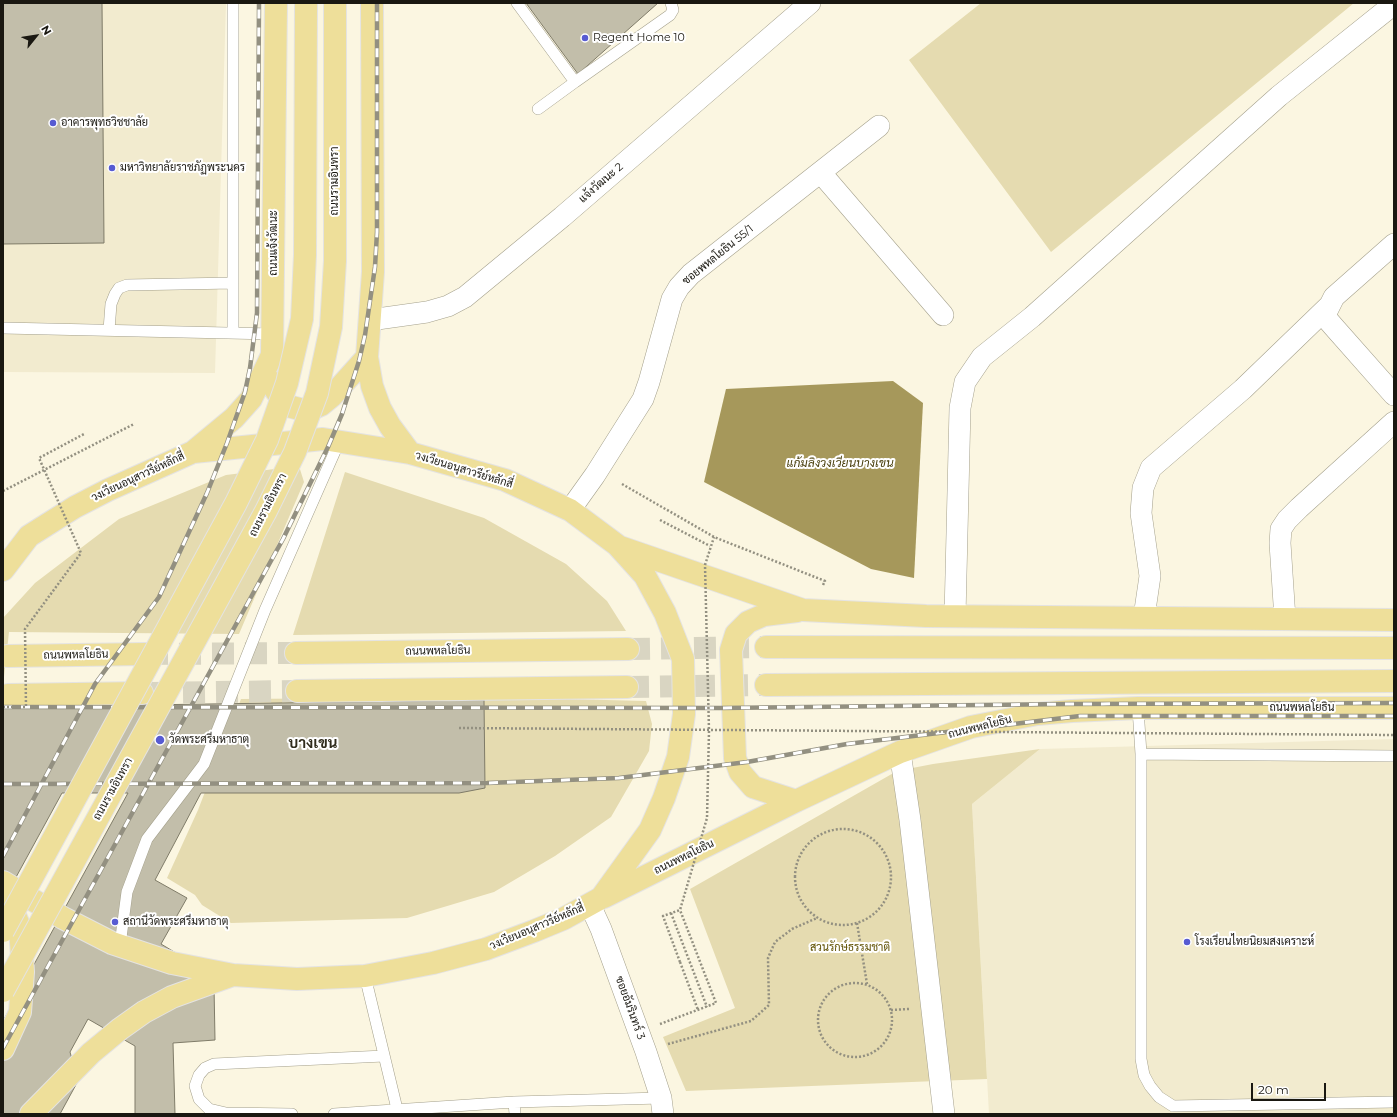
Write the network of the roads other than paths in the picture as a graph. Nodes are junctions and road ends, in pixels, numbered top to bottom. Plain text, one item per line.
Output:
1 (233, 3) edge
2 (276, 3) edge
3 (306, 3) edge
4 (335, 3) edge
5 (372, 3) edge
6 (517, 3) edge
7 (671, 3) edge
8 (810, 3) edge
9 (1394, 4) edge
10 (575, 82) junction
11 (538, 110) dead end
12 (879, 126) dead end
13 (821, 173) junction
14 (1394, 244) edge
15 (233, 283) junction
16 (1329, 306) junction
17 (943, 315) dead end
18 (370, 320) junction
19 (3, 328) edge
20 (110, 330) junction
21 (233, 333) junction
22 (274, 334) junction
23 (272, 355) junction
24 (367, 357) junction
25 (1394, 395) edge
26 (1394, 422) edge
27 (339, 442) junction
28 (193, 452) junction
29 (410, 453) junction
30 (570, 510) junction
31 (29, 536) junction
32 (617, 546) junction
33 (3, 548) edge
34 (3, 570) edge
35 (803, 610) junction
36 (955, 616) junction
37 (1144, 617) junction
38 (1285, 619) junction
39 (1394, 620) edge
40 (766, 647) tunnel mouth
41 (1394, 648) edge
42 (628, 649) tunnel mouth
43 (296, 653) tunnel mouth
44 (146, 654) tunnel mouth
45 (7, 656) dead end
46 (1394, 681) edge
47 (766, 685) tunnel mouth
48 (627, 687) tunnel mouth
49 (297, 691) tunnel mouth
50 (142, 693) tunnel mouth
51 (6, 701) edge
52 (1138, 708) junction
53 (1394, 708) edge
54 (900, 752) junction
55 (1141, 754) junction
56 (1394, 756) edge
57 (796, 801) junction
58 (3, 882) edge
59 (3, 887) edge
60 (596, 902) junction
61 (3, 931) edge
62 (120, 945) junction
63 (233, 976) junction
64 (365, 976) junction
65 (3, 991) edge
66 (3, 1049) edge
67 (384, 1056) junction
68 (514, 1102) junction
69 (1394, 1102) edge
70 (662, 1106) edge
71 (397, 1109) junction
72 (431, 1110) edge
73 (31, 1114) edge
74 (292, 1114) edge
75 (334, 1114) edge
76 (515, 1114) edge
77 (944, 1114) edge

1 - 15 lane
2 - 22 main road, ถนนแจ้งวัฒนะ
3 - 61 main road, bridge
4 - 65 main road, ถนนรามอินทรา, bridge
5 - 18 main road
6 - 10 lane
7 - 10 lane
8 - 18 street, แจ้งวัฒนะ 2
9 - 36 street
10 - 11 lane
12 - 13 street, ซอยพหลโยธิน 55/1
13 - 17 street
13 - 30 street, ซอยพหลโยธิน 55/1
14 - 16 street
15 - 20 lane
15 - 21 lane
16 - 25 street
16 - 37 street
18 - 24 main road
19 - 20 lane
20 - 21 lane
21 - 22 lane
22 - 23 main road, ถนนแจ้งวัฒนะ
23 - 24 main road
23 - 28 main road, ถนนแจ้งวัฒนะ
24 - 29 main road
26 - 38 street
27 - 28 main road, วงเวียนอนุสาวรีย์หลักสี่
27 - 29 main road, วงเวียนอนุสาวรีย์หลักสี่
27 - 62 lane
28 - 31 main road, วงเวียนอนุสาวรีย์หลักสี่
29 - 30 main road, วงเวียนอนุสาวรีย์หลักสี่
30 - 32 main road, วงเวียนอนุสาวรีย์หลักสี่
31 - 33 main road
31 - 34 main road, วงเวียนอนุสาวรีย์หลักสี่
32 - 35 main road
32 - 60 main road, วงเวียนอนุสาวรีย์หลักสี่
35 - 36 main road
35 - 57 main road
36 - 37 main road
37 - 38 main road
38 - 39 main road
40 - 41 main road
42 - 43 main road, ถนนพหลโยธิน
44 - 45 main road, ถนนพหลโยธิน
46 - 47 main road
48 - 49 main road
50 - 51 main road
52 - 53 main road, ถนนพหลโยธิน
52 - 54 main road, ถนนพหลโยธิน
52 - 55 lane
54 - 57 main road, ถนนพหลโยธิน
54 - 77 street
55 - 56 lane
55 - 69 lane
57 - 60 main road, ถนนพหลโยธิน
58 - 62 main road, วงเวียนอนุสาวรีย์หลักสี่
59 - 66 main road
60 - 64 main road, วงเวียนอนุสาวรีย์หลักสี่
60 - 70 street, ซอยอัมรินทร์ 3
62 - 63 main road, วงเวียนอนุสาวรีย์หลักสี่
63 - 64 main road, วงเวียนอนุสาวรีย์หลักสี่
63 - 73 main road
64 - 67 lane
67 - 71 lane
67 - 74 lane
68 - 70 lane
68 - 72 lane
68 - 76 lane
71 - 72 lane
71 - 75 lane

